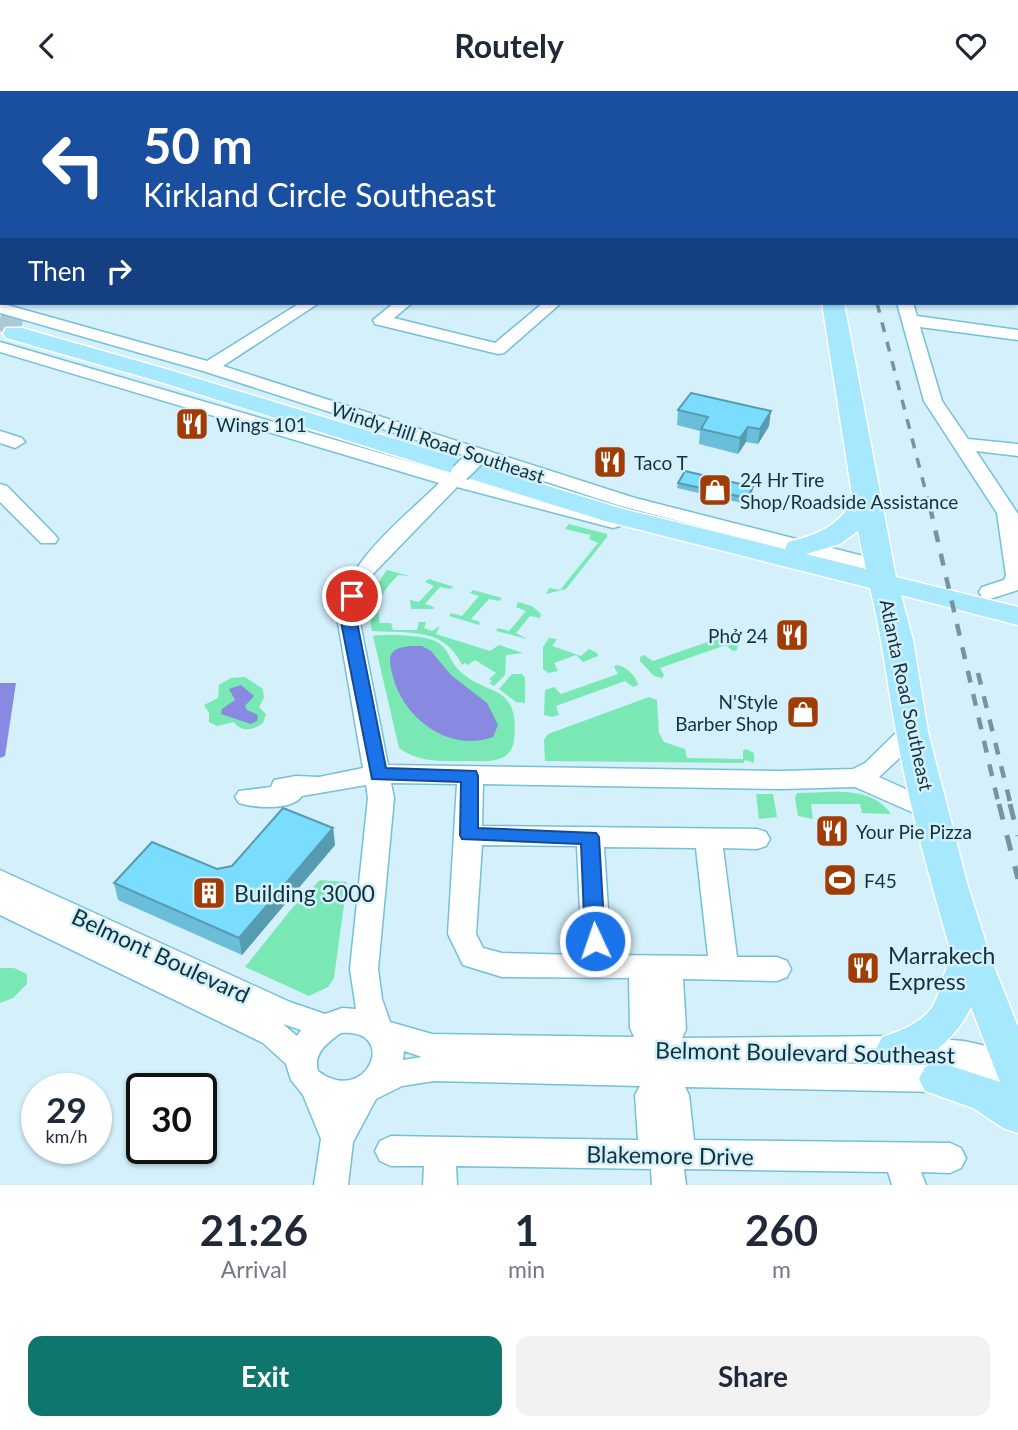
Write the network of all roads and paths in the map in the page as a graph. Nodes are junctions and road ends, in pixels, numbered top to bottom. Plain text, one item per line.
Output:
1 (308, 305) edge
2 (401, 305) edge
3 (551, 305) edge
4 (833, 305) edge
5 (0, 307) edge
6 (907, 311) edge
7 (15, 330) edge
8 (1018, 335) edge
9 (209, 367) junction
10 (960, 444) junction
11 (1018, 450) edge
12 (477, 456) junction
13 (393, 463) junction
14 (457, 477) junction
15 (0, 491) edge
16 (499, 493) junction
17 (866, 501) junction
18 (426, 508) junction
19 (1013, 521) edge
20 (48, 539) dead end
21 (797, 548) junction
22 (881, 576) junction
23 (990, 592) junction
24 (1018, 598) edge
25 (953, 601) junction
26 (1018, 616) edge
27 (898, 640) junction
28 (912, 732) junction
29 (379, 774) junction
30 (470, 776) junction
31 (857, 778) junction
32 (248, 797) dead end
33 (932, 812) junction
34 (469, 835) junction
35 (590, 837) junction
36 (708, 839) junction
37 (757, 839) dead end
38 (0, 880) edge
39 (0, 903) edge
40 (972, 959) junction
41 (597, 967) junction
42 (723, 967) junction
43 (364, 969) junction
44 (655, 969) junction
45 (777, 969) dead end
46 (327, 1025) junction
47 (380, 1030) junction
48 (896, 1049) junction
49 (661, 1061) junction
50 (1015, 1071) edge
51 (308, 1074) junction
52 (939, 1079) junction
53 (371, 1086) junction
54 (1018, 1115) edge
55 (337, 1139) junction
56 (391, 1151) dead end
57 (440, 1152) junction
58 (950, 1158) dead end
59 (668, 1170) edge
60 (904, 1171) edge
61 (331, 1185) edge
62 (440, 1185) edge

1 - 9 street
2 - 3 street
4 - 17 main road, Atlanta Road Southeast
5 - 7 street, Windy Hill Road Southeast
6 - 8 street
6 - 10 street
7 - 9 street, Windy Hill Road Southeast
7 - 13 street, Windy Hill Road Southeast
7 - 22 main road, Windy Hill Road Southeast
9 - 12 street, Windy Hill Road Southeast
10 - 11 street
10 - 19 street
12 - 14 street, bridge
12 - 21 street, Windy Hill Road Southeast
13 - 14 street, Windy Hill Road Southeast
13 - 18 street
14 - 16 street, Windy Hill Road Southeast
14 - 18 street
15 - 20 street
16 - 18 street
16 - 22 street, Windy Hill Road Southeast
17 - 21 main road
17 - 22 main road, Atlanta Road Southeast
18 - 29 street
19 - 23 street
21 - 22 street, Windy Hill Road Southeast
22 - 23 main road, Windy Hill Road Southeast
22 - 25 main road, Windy Hill Road Southeast
22 - 27 main road, Atlanta Road Southeast
23 - 24 main road, Windy Hill Road Southeast
25 - 26 main road, Windy Hill Road Southeast
25 - 27 main road
27 - 28 main road, Atlanta Road Southeast
28 - 31 street
28 - 33 main road, Atlanta Road Southeast
29 - 30 street
29 - 32 street
29 - 43 street
30 - 31 street
30 - 34 street
31 - 33 street
33 - 40 main road, Atlanta Road Southeast
34 - 35 street
34 - 41 street
35 - 36 street
35 - 41 street
36 - 37 street
36 - 42 street
38 - 46 street, Belmont Boulevard
39 - 51 street, Belmont Boulevard
40 - 48 main road
40 - 50 main road, Atlanta Road Southeast
41 - 44 street
42 - 44 street
42 - 45 street
43 - 46 street
43 - 47 street
44 - 49 street
46 - 47 street
46 - 51 street
47 - 49 street, Belmont Boulevard Southeast
47 - 53 street
48 - 49 street, Belmont Boulevard Southeast
48 - 50 street, Belmont Boulevard Southeast
49 - 52 street, Belmont Boulevard Southeast
49 - 53 street, Belmont Boulevard Southeast
49 - 59 street
50 - 52 street, Belmont Boulevard Southeast
51 - 53 street
51 - 55 street
52 - 54 main road
53 - 55 street
55 - 61 street
56 - 57 street, Blakemore Drive
57 - 59 street, Blakemore Drive
57 - 62 street
58 - 60 street, Blakemore Drive
59 - 60 street, Blakemore Drive

